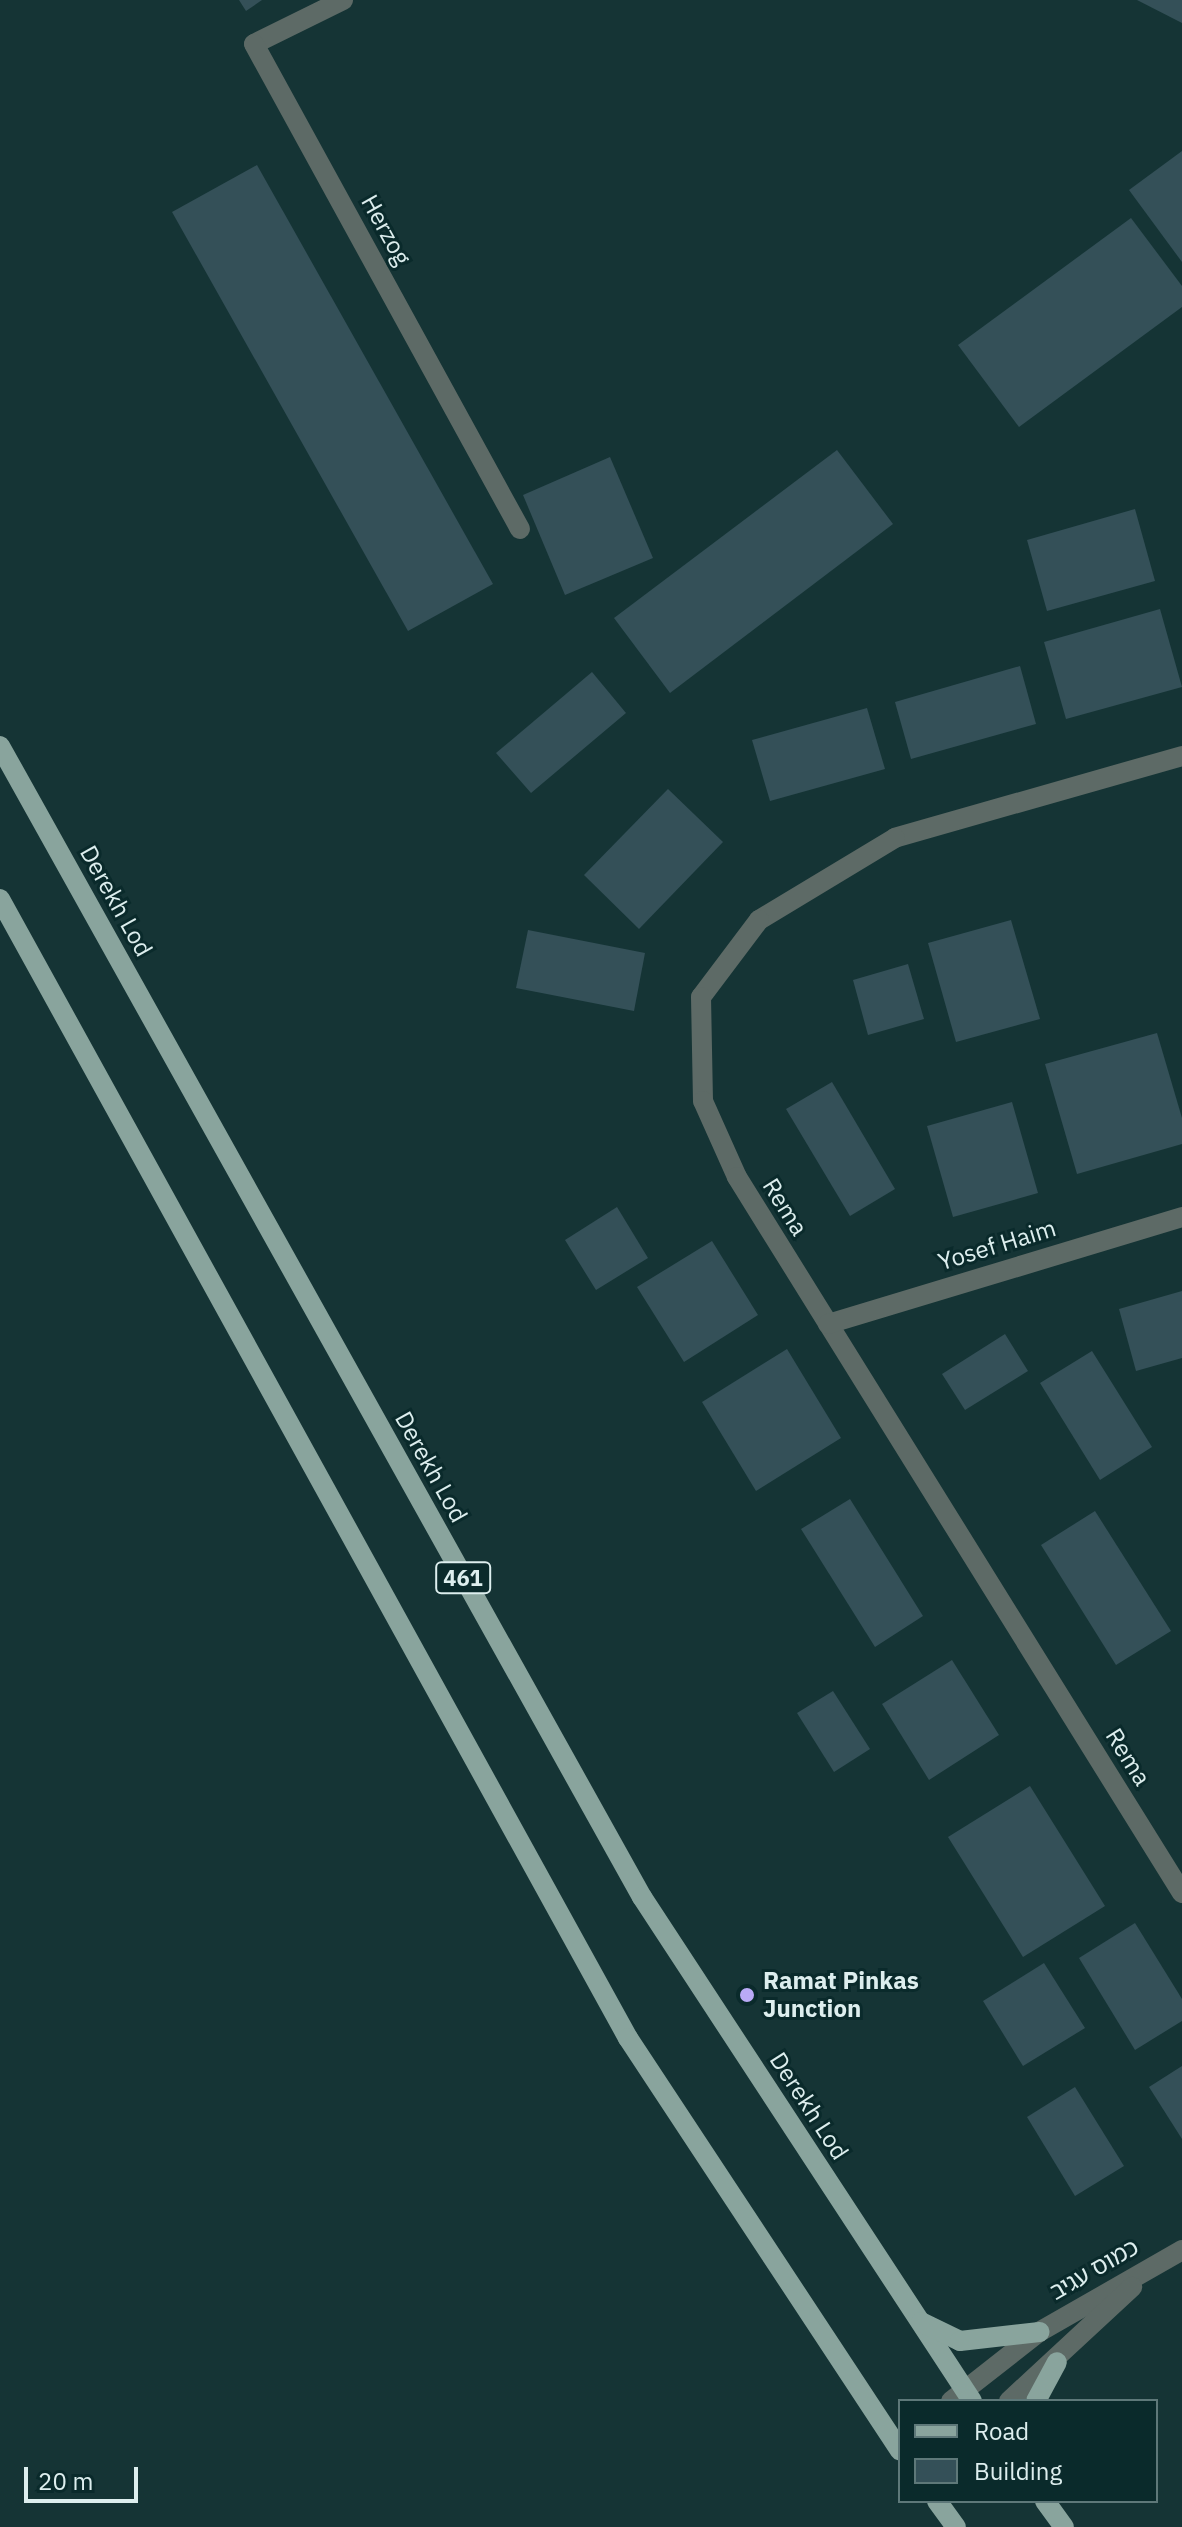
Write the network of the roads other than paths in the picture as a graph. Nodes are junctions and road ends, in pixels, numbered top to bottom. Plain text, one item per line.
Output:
1 (343, 0) edge
2 (520, 529) dead end
3 (0, 746) edge
4 (1182, 756) edge
5 (0, 899) edge
6 (1182, 1217) edge
7 (828, 1324) junction
8 (1182, 1893) edge
9 (1175, 2253) edge
10 (910, 2313) junction
11 (1039, 2332) junction
12 (1057, 2362) junction
13 (962, 2397) edge
14 (1011, 2399) edge
15 (1037, 2399) edge
16 (898, 2447) edge
17 (938, 2503) edge
18 (1046, 2503) edge
19 (956, 2527) edge
20 (1064, 2527) edge

1 - 2 street, Herzog
3 - 10 main road, Derekh Lod / 461
4 - 7 street, Rema
5 - 16 main road
6 - 7 street, Yosef Haim
7 - 8 street, Rema
9 - 11 street, כמוס עגיב
9 - 12 street, כמוס עגיב
10 - 11 main road
10 - 13 main road, Derekh Lod / 461
11 - 13 street, כמוס עגיב
12 - 14 street, כמוס עגיב
12 - 15 main road
17 - 19 main road
18 - 20 main road

